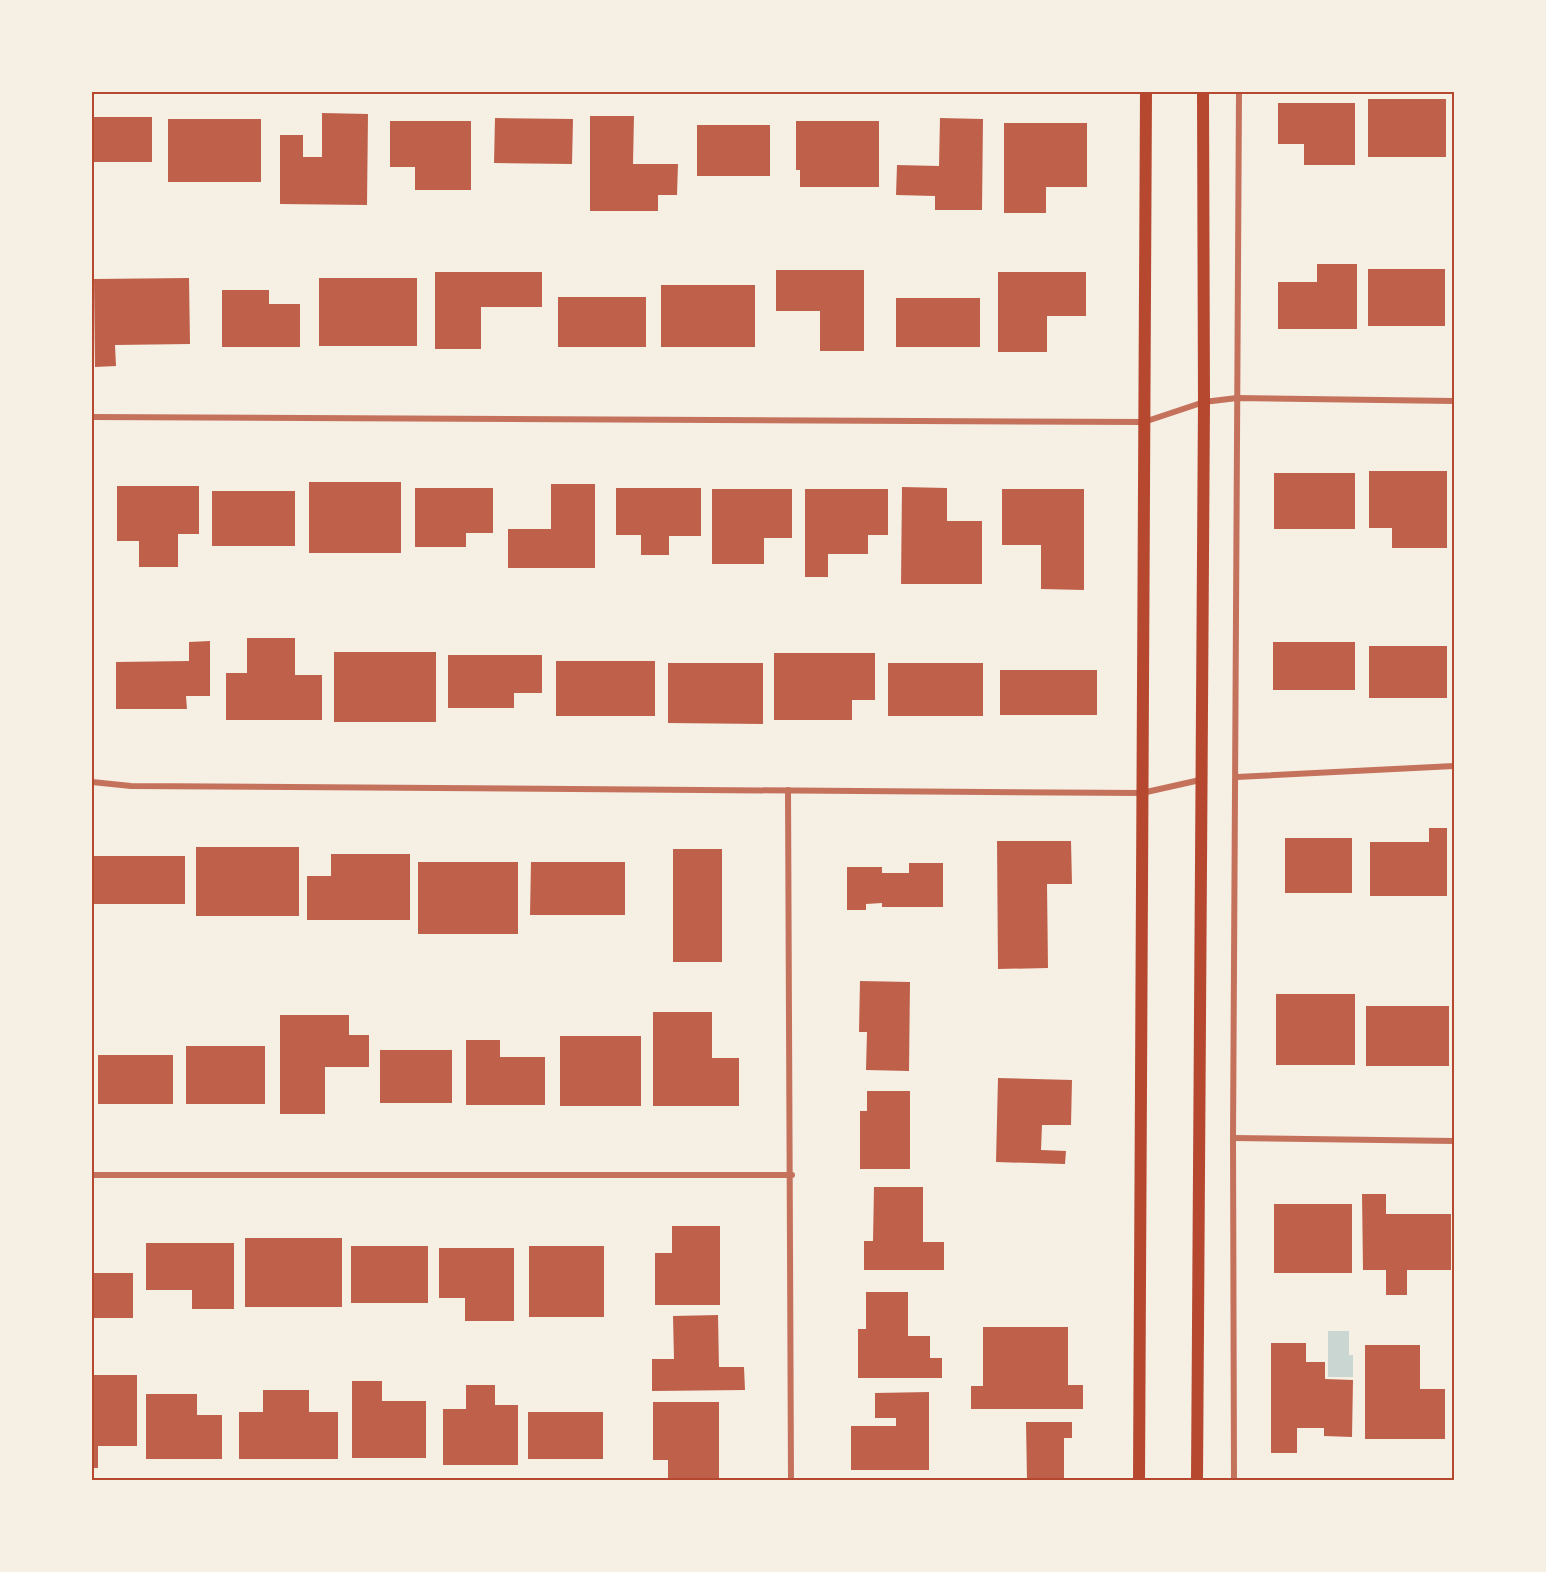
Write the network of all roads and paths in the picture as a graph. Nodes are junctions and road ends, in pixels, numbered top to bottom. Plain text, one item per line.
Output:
1 (1146, 92) edge
2 (1203, 92) edge
3 (1239, 92) edge
4 (1237, 398) junction
5 (1455, 401) edge
6 (1204, 402) junction
7 (92, 417) edge
8 (1144, 422) junction
9 (1455, 766) edge
10 (1237, 777) junction
11 (1200, 780) junction
12 (92, 782) edge
13 (788, 790) junction
14 (1142, 793) junction
15 (1233, 1138) junction
16 (1455, 1141) edge
17 (92, 1175) edge
18 (792, 1175) junction
19 (791, 1480) edge
20 (1139, 1480) edge
21 (1197, 1480) edge
22 (1234, 1480) edge

1 - 8 main road
2 - 6 main road
3 - 4 street
4 - 5 street
4 - 6 street
4 - 10 street
6 - 8 street
6 - 11 main road
7 - 8 street
8 - 14 main road
9 - 10 street
10 - 15 street
11 - 14 street
11 - 21 main road
12 - 13 street
13 - 14 street
13 - 18 street
14 - 20 main road
15 - 16 street
15 - 22 street
17 - 18 street
18 - 19 street

